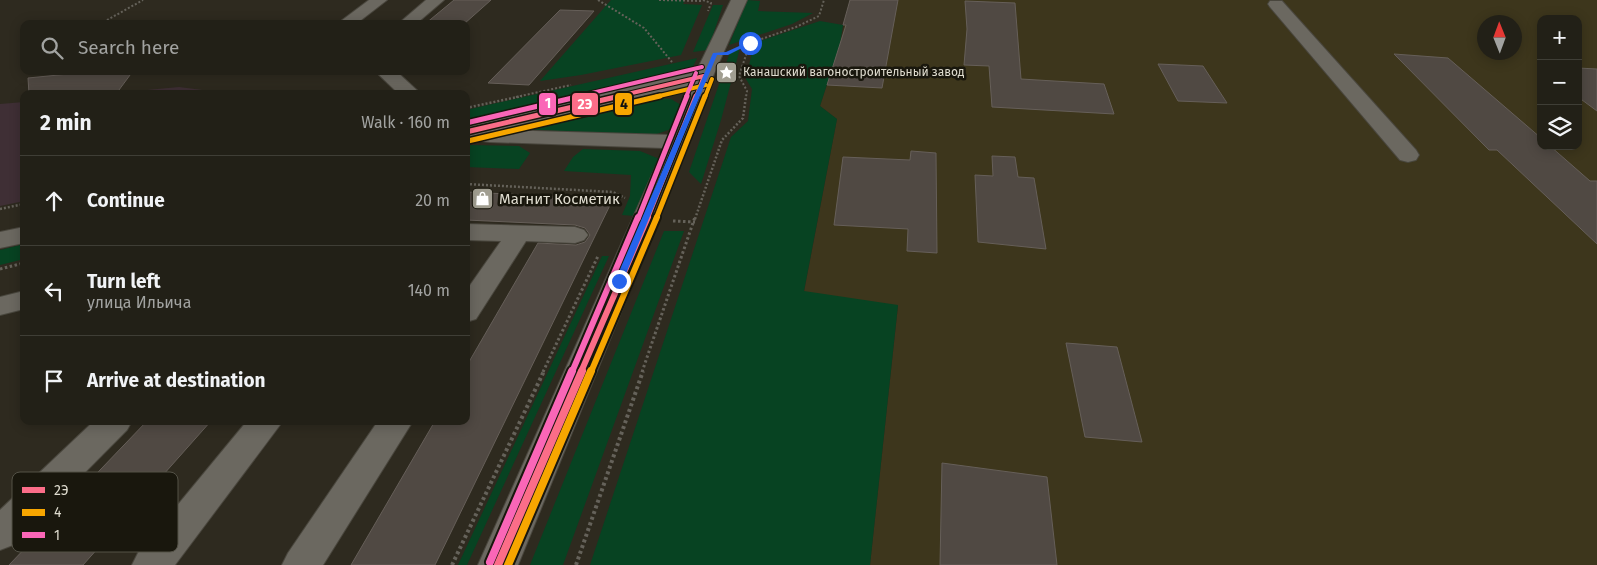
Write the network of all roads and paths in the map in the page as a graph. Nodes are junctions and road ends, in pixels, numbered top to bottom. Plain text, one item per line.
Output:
1 (143, 0) edge
2 (379, 0) edge
3 (436, 0) edge
4 (598, 0) edge
5 (659, 0) edge
6 (739, 0) edge
7 (824, 0) edge
8 (702, 1) dead end
9 (1276, 4) dead end
10 (107, 20) edge
11 (351, 20) edge
12 (411, 20) edge
13 (750, 43) junction
14 (715, 53) junction
15 (672, 62) dead end
16 (389, 75) edge
17 (704, 76) junction
18 (406, 90) edge
19 (470, 132) edge
20 (470, 133) edge
21 (676, 142) junction
22 (1408, 155) dead end
23 (470, 184) edge
24 (623, 204) dead end
25 (20, 205) edge
26 (0, 209) edge
27 (470, 232) edge
28 (518, 234) junction
29 (575, 235) dead end
30 (20, 236) edge
31 (0, 240) edge
32 (600, 251) dead end
33 (20, 264) edge
34 (0, 269) edge
35 (20, 301) edge
36 (0, 306) edge
37 (470, 307) edge
38 (111, 425) edge
39 (263, 425) edge
40 (393, 425) edge
41 (63, 472) edge
42 (12, 522) edge
43 (178, 532) edge
44 (0, 534) edge
45 (162, 552) edge
46 (152, 565) edge
47 (302, 565) edge
48 (452, 565) edge
49 (498, 565) edge
50 (576, 565) edge

1 - 10 path
2 - 11 street
3 - 12 street
4 - 15 path
5 - 8 path
6 - 14 street
7 - 13 path
9 - 22 street
13 - 14 path
13 - 50 path
14 - 17 street
16 - 18 street
17 - 19 street
17 - 21 street
20 - 21 street
21 - 49 street
23 - 24 path
25 - 26 path
27 - 28 street
28 - 29 street
28 - 37 street
30 - 31 street
32 - 48 path
33 - 34 path
35 - 36 street
38 - 41 street
39 - 43 street
40 - 47 street
42 - 44 street
45 - 46 street

